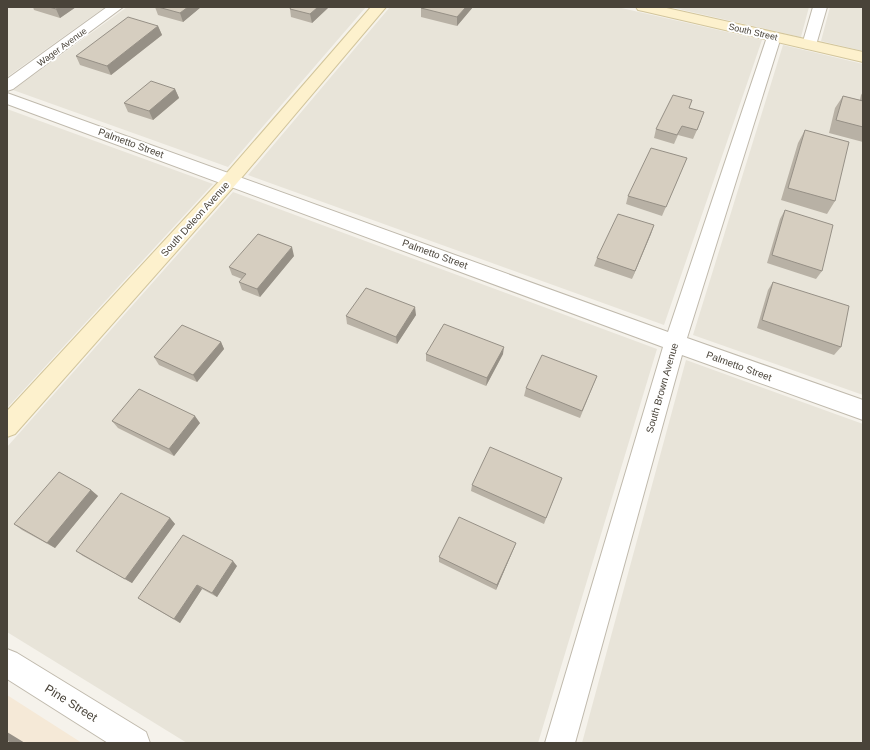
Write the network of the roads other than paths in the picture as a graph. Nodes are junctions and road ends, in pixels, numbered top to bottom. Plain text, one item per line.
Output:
1 (116, 7) edge
2 (379, 7) edge
3 (643, 7) edge
4 (820, 7) edge
5 (774, 37) junction
6 (809, 45) junction
7 (863, 57) edge
8 (7, 86) edge
9 (7, 98) edge
10 (231, 179) junction
11 (674, 343) junction
12 (863, 410) edge
13 (7, 427) edge
14 (7, 663) edge
15 (135, 743) edge
16 (560, 743) edge

1 - 8 street, Wager Avenue
2 - 10 street, South Deleon Avenue
3 - 5 street, South Street
4 - 6 street
5 - 6 street, South Street
5 - 11 street, South Brown Avenue
6 - 7 street, South Street
9 - 10 street, Palmetto Street
10 - 11 street, Palmetto Street
10 - 13 street, South Deleon Avenue
11 - 12 street, Palmetto Street
11 - 16 street, South Brown Avenue
14 - 15 street, Pine Street

